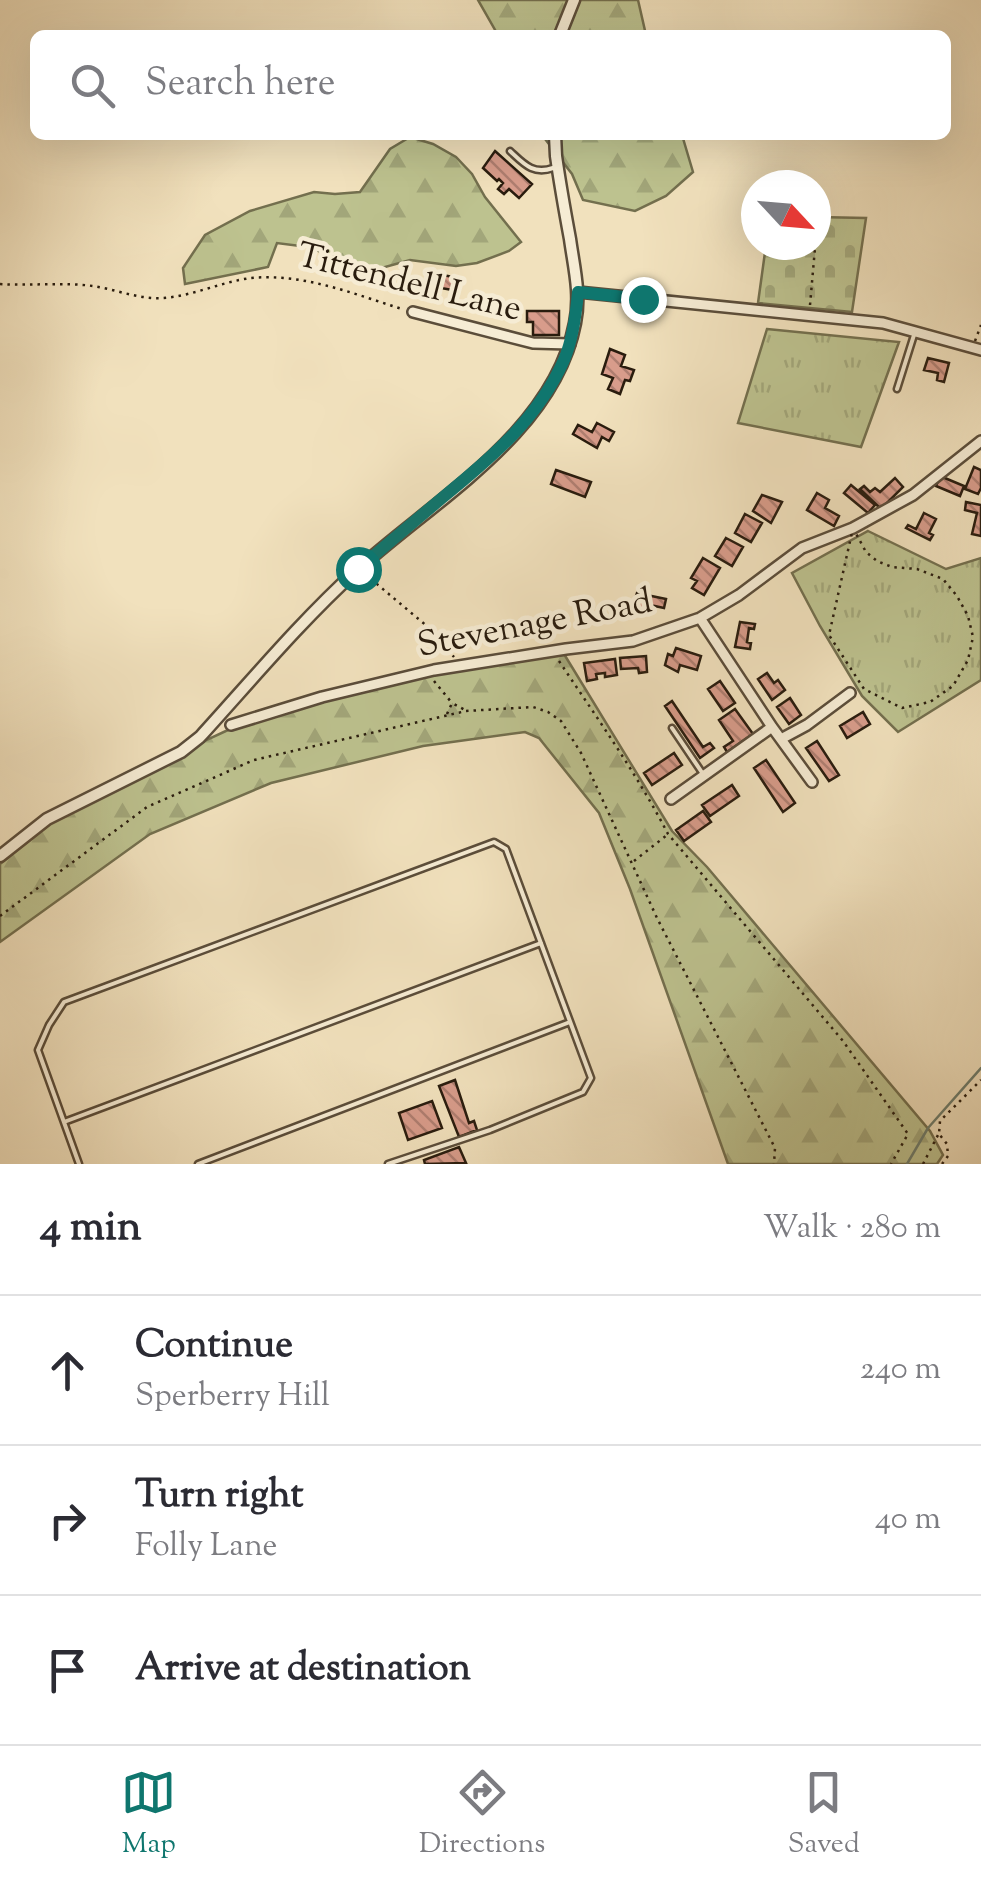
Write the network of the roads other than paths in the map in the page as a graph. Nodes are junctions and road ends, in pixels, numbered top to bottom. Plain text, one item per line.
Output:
1 (574, 0) edge
2 (562, 30) edge
3 (555, 140) edge
4 (510, 150) dead end
5 (558, 166) junction
6 (578, 292) junction
7 (413, 312) road end
8 (915, 331) junction
9 (570, 344) junction
10 (977, 349) edge
11 (897, 390) dead end
12 (981, 441) edge
13 (700, 618) junction
14 (850, 693) dead end
15 (230, 725) dead end
16 (672, 728) dead end
17 (772, 728) junction
18 (780, 739) junction
19 (704, 775) junction
20 (812, 782) dead end
21 (671, 800) dead end
22 (0, 856) edge
23 (541, 942) junction
24 (570, 1022) junction
25 (64, 1122) junction
26 (79, 1164) edge
27 (198, 1164) edge
28 (388, 1164) edge

1 - 2 street
3 - 5 street
4 - 5 lane
5 - 6 street
6 - 8 street
6 - 9 street
7 - 9 street, Tittendell Lane
8 - 10 street
8 - 11 lane
9 - 22 street
12 - 13 street, Stevenage Road
13 - 15 street, Stevenage Road
13 - 17 street
14 - 18 street
16 - 19 lane
17 - 18 street
17 - 19 street
18 - 20 street
19 - 21 street
23 - 24 lane
23 - 25 lane
23 - 25 lane
24 - 27 lane
24 - 28 lane
25 - 26 lane

